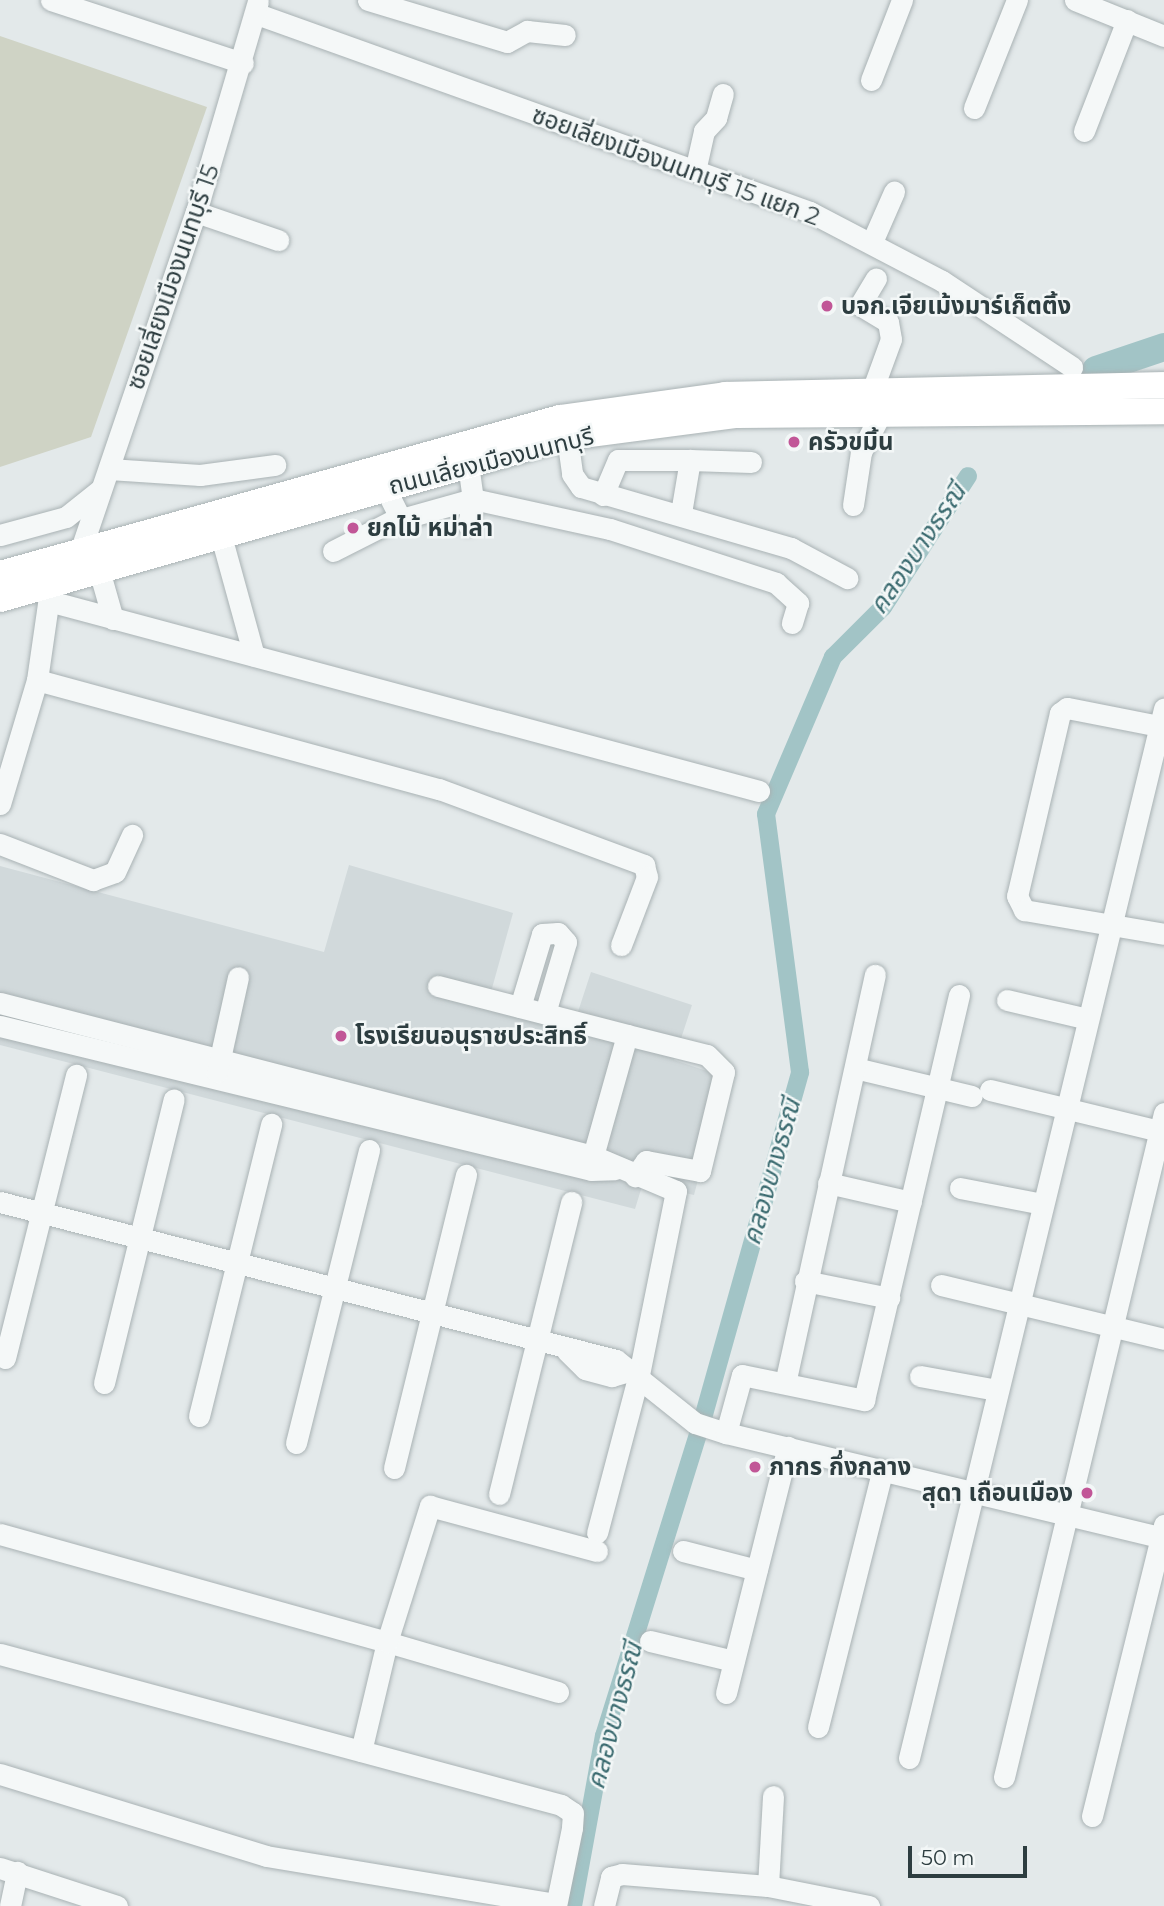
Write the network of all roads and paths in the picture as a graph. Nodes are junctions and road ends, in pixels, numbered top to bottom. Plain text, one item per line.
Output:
1 (51, 0) edge
2 (368, 0) edge
3 (902, 0) edge
4 (1017, 0) edge
5 (1074, 0) edge
6 (258, 7) edge
7 (1127, 20) junction
8 (565, 36) dead end
9 (1164, 36) edge
10 (243, 63) junction
11 (871, 80) dead end
12 (723, 94) dead end
13 (974, 108) dead end
14 (1084, 131) dead end
15 (695, 171) junction
16 (894, 192) dead end
17 (196, 212) junction
18 (278, 240) dead end
19 (872, 242) junction
20 (876, 278) dead end
21 (1072, 367) dead end
22 (1164, 385) edge
23 (876, 402) junction
24 (1164, 411) edge
25 (567, 437) junction
26 (690, 460) junction
27 (751, 462) dead end
28 (468, 464) junction
29 (275, 465) dead end
30 (106, 478) junction
31 (385, 488) junction
32 (603, 495) junction
33 (474, 499) junction
34 (853, 505) dead end
35 (681, 513) junction
36 (398, 518) junction
37 (468, 525) dead end
38 (0, 535) edge
39 (220, 536) junction
40 (333, 551) dead end
41 (80, 552) junction
42 (99, 570) junction
43 (0, 574) edge
44 (847, 578) dead end
45 (50, 593) junction
46 (0, 598) edge
47 (113, 619) junction
48 (792, 623) dead end
49 (254, 656) junction
50 (37, 680) junction
51 (1161, 718) edge
52 (1156, 765) edge
53 (759, 791) dead end
54 (0, 804) edge
55 (132, 835) dead end
56 (0, 844) edge
57 (1111, 925) junction
58 (1164, 934) edge
59 (621, 945) dead end
60 (875, 975) dead end
61 (239, 977) dead end
62 (438, 986) dead end
63 (958, 995) dead end
64 (1007, 1000) dead end
65 (0, 1003) edge
66 (520, 1007) junction
67 (545, 1013) junction
68 (1088, 1019) junction
69 (0, 1026) edge
70 (627, 1035) junction
71 (220, 1059) junction
72 (855, 1068) junction
73 (76, 1075) dead end
74 (215, 1081) junction
75 (937, 1088) junction
76 (174, 1100) dead end
77 (1066, 1107) junction
78 (430, 1122) junction
79 (271, 1124) dead end
80 (1163, 1125) edge
81 (369, 1150) dead end
82 (593, 1156) junction
83 (626, 1172) junction
84 (466, 1175) dead end
85 (828, 1183) junction
86 (960, 1188) dead end
87 (0, 1202) edge
88 (571, 1202) dead end
89 (911, 1202) junction
90 (1042, 1204) junction
91 (41, 1213) junction
92 (140, 1237) junction
93 (236, 1262) junction
94 (804, 1282) junction
95 (941, 1285) dead end
96 (335, 1287) junction
97 (889, 1298) junction
98 (1020, 1303) junction
99 (432, 1314) junction
100 (1112, 1326) junction
101 (537, 1338) junction
102 (1164, 1339) edge
103 (5, 1358) dead end
104 (634, 1372) junction
105 (920, 1376) dead end
106 (786, 1379) junction
107 (104, 1383) dead end
108 (997, 1390) junction
109 (198, 1416) dead end
110 (711, 1428) junction
111 (296, 1443) dead end
112 (788, 1447) junction
113 (394, 1468) dead end
114 (882, 1473) junction
115 (976, 1491) junction
116 (499, 1494) dead end
117 (1070, 1515) junction
118 (1163, 1533) edge
119 (0, 1534) edge
120 (683, 1550) dead end
121 (757, 1570) junction
122 (387, 1642) junction
123 (650, 1642) dead end
124 (0, 1654) edge
125 (734, 1661) junction
126 (558, 1692) dead end
127 (726, 1693) dead end
128 (818, 1727) dead end
129 (361, 1751) junction
130 (909, 1758) dead end
131 (0, 1774) edge
132 (1004, 1777) dead end
133 (773, 1796) dead end
134 (1092, 1816) dead end
135 (9, 1870) edge
136 (768, 1886) junction
137 (556, 1905) edge
138 (10, 1906) edge
139 (117, 1906) edge
140 (604, 1906) edge
141 (869, 1906) edge

1 - 10 street
2 - 8 street
3 - 11 street
4 - 13 street
5 - 7 street
6 - 10 street, ซอยเลี่ยงเมืองนนทบุรี 15
6 - 15 street, ซอยเลี่ยงเมืองนนทบุรี 15 แยก 2
7 - 9 street
7 - 14 street
10 - 17 street, ซอยเลี่ยงเมืองนนทบุรี 15
12 - 15 street
15 - 19 street, ซอยเลี่ยงเมืองนนทบุรี 15 แยก 2
16 - 19 street
17 - 18 street
17 - 30 street, ซอยเลี่ยงเมืองนนทบุรี 15
19 - 21 street, ซอยเลี่ยงเมืองนนทบุรี 15 แยก 2
20 - 23 street
22 - 23 main road, ถนนเลี่ยงเมืองนนทบุรี
23 - 24 main road, ถนนเลี่ยงเมืองนนทบุรี
23 - 25 main road, ถนนเลี่ยงเมืองนนทบุรี
23 - 34 street
23 - 41 main road, ถนนเลี่ยงเมืองนนทบุรี
25 - 28 main road, ถนนเลี่ยงเมืองนนทบุรี
25 - 32 street
26 - 27 street
26 - 32 street
26 - 35 street
28 - 31 main road, ถนนเลี่ยงเมืองนนทบุรี
28 - 33 street
29 - 30 street
30 - 38 street
30 - 41 street, ซอยเลี่ยงเมืองนนทบุรี 15
31 - 36 street
31 - 39 main road, ถนนเลี่ยงเมืองนนทบุรี
32 - 35 street
33 - 36 street
33 - 37 street
33 - 48 street
35 - 44 street
36 - 40 street
39 - 42 main road, ถนนเลี่ยงเมืองนนทบุรี
39 - 49 street
41 - 43 main road, ถนนเลี่ยงเมืองนนทบุรี
42 - 45 main road, ถนนเลี่ยงเมืองนนทบุรี
42 - 47 street
45 - 46 main road, ถนนเลี่ยงเมืองนนทบุรี
45 - 47 street
45 - 50 street
47 - 49 street
49 - 53 street
50 - 54 street
50 - 59 street
51 - 52 street
51 - 57 street
52 - 57 street
55 - 56 street
57 - 58 street
57 - 68 street
60 - 72 street
61 - 71 street
62 - 66 street
63 - 75 street
64 - 68 street
65 - 71 street
66 - 67 street
66 - 67 street
67 - 70 street
68 - 77 street
69 - 74 street
70 - 82 street
70 - 83 street
71 - 74 street
71 - 78 street
72 - 75 street
72 - 85 street
73 - 91 street
74 - 78 street
75 - 77 street
75 - 89 street
76 - 92 street
77 - 80 street
77 - 90 street
78 - 82 street
78 - 83 street
79 - 93 street
80 - 100 street
81 - 96 street
82 - 83 street
83 - 104 street
84 - 99 street
85 - 89 street
85 - 94 street
86 - 90 street
87 - 91 street
88 - 101 street
89 - 97 street
90 - 98 street
91 - 92 street
91 - 103 street
92 - 93 street
92 - 107 street
93 - 96 street
93 - 109 street
94 - 97 street
94 - 106 street
95 - 98 street
96 - 99 street
96 - 111 street
97 - 106 street
98 - 100 street
98 - 108 street
99 - 101 street
99 - 113 street
100 - 102 street
100 - 117 street
101 - 104 street
101 - 116 street
104 - 110 street
104 - 122 street
105 - 108 street
106 - 110 street
108 - 115 street
110 - 112 street
112 - 114 street
112 - 121 street
114 - 115 street
114 - 128 street
115 - 117 street
115 - 130 street
117 - 118 street
117 - 132 street
118 - 134 street
119 - 122 street
120 - 121 street
121 - 125 street
122 - 126 street
122 - 129 street
123 - 125 street
124 - 129 street
125 - 127 street
129 - 137 street
131 - 137 street
133 - 136 street
135 - 138 street
135 - 139 street
136 - 140 street
136 - 141 street

